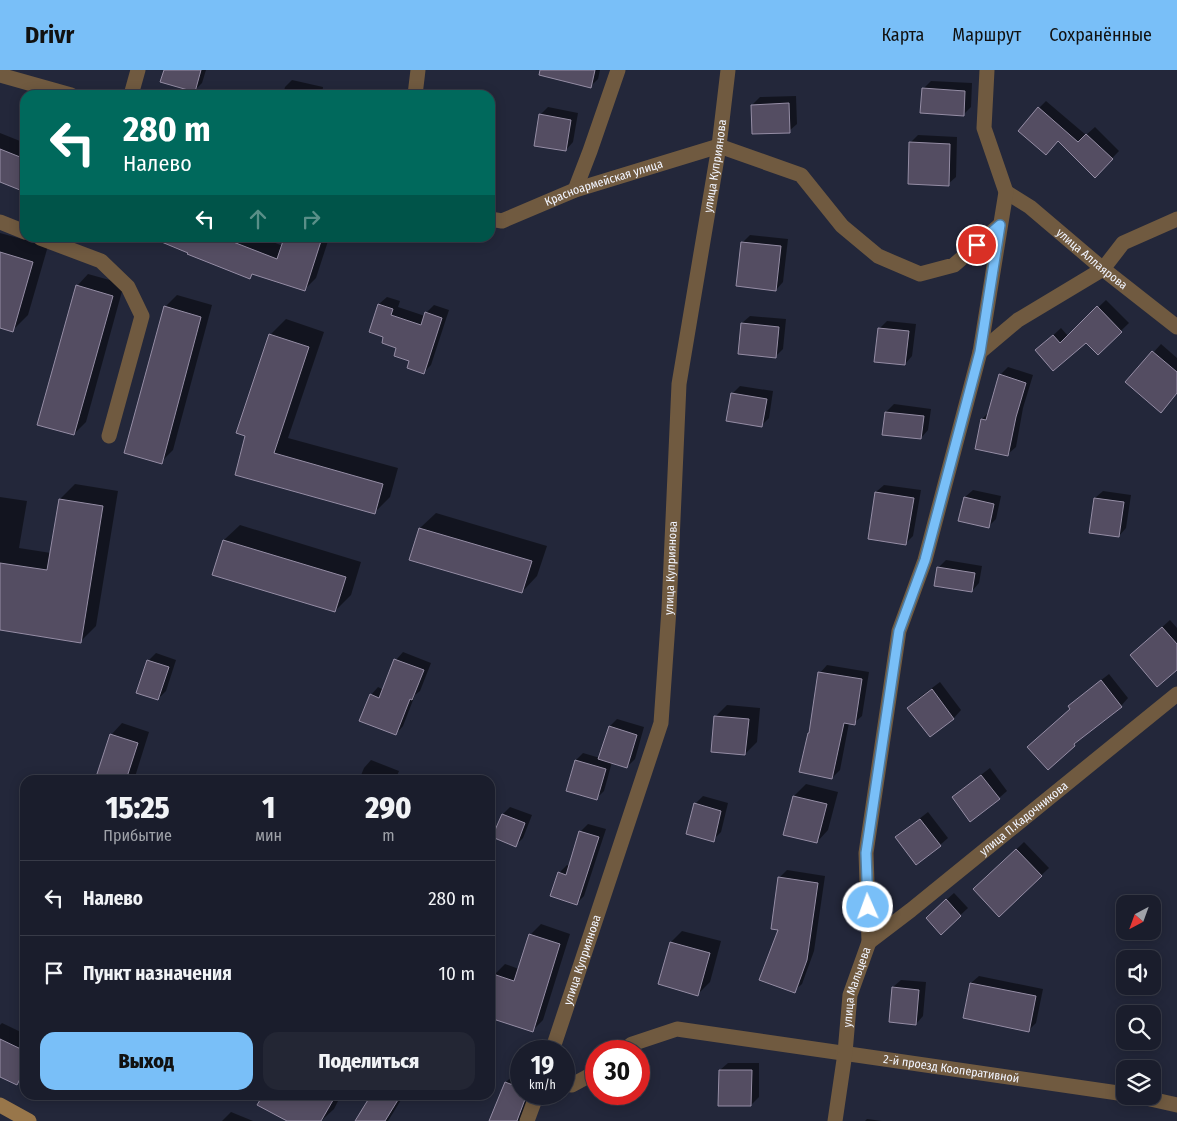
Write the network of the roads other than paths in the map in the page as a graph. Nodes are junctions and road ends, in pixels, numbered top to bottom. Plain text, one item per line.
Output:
1 (138, 70) edge
2 (418, 70) edge
3 (618, 70) edge
4 (728, 70) edge
5 (987, 70) edge
6 (0, 75) edge
7 (53, 90) edge
8 (132, 90) edge
9 (416, 90) edge
10 (719, 146) junction
11 (575, 190) junction
12 (1006, 192) junction
13 (1177, 219) edge
14 (495, 220) edge
15 (0, 222) edge
16 (1000, 225) junction
17 (20, 230) edge
18 (51, 242) edge
19 (1103, 269) junction
20 (1177, 326) edge
21 (980, 352) junction
22 (109, 436) dead end
23 (1177, 694) edge
24 (869, 942) junction
25 (556, 1040) edge
26 (645, 1040) edge
27 (846, 1053) junction
28 (1116, 1093) edge
29 (1161, 1101) edge
30 (0, 1105) edge
31 (533, 1105) edge
32 (1177, 1105) edge
33 (28, 1121) edge
34 (527, 1121) edge
35 (835, 1121) edge

1 - 8 street
2 - 9 street
3 - 11 street
4 - 10 street, улица Куприянова
5 - 12 street, улица Мальцева
6 - 7 street
10 - 11 street, Красноармейская улица
10 - 16 street
10 - 25 street, улица Куприянова
11 - 14 street, Красноармейская улица
12 - 16 street, улица Мальцева
12 - 19 street, улица Аллаярова
13 - 19 street
15 - 17 street
16 - 21 street, улица Мальцева
18 - 22 street
19 - 20 street, улица Аллаярова
19 - 21 street
21 - 24 street, улица Мальцева
23 - 24 street, улица П.Кадочникова
24 - 27 street, улица Мальцева
26 - 27 street, 2-й проезд Кооперативной
27 - 28 street, 2-й проезд Кооперативной
27 - 35 street
29 - 32 street
30 - 33 main road
31 - 34 street

